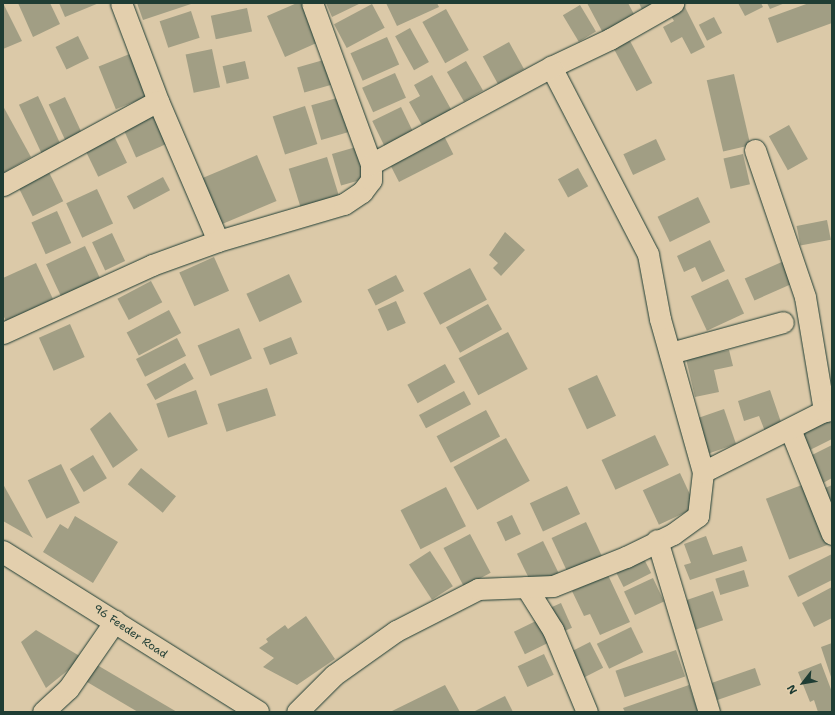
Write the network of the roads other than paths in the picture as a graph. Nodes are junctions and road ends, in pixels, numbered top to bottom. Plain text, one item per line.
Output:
1 (122, 3) edge
2 (312, 3) edge
3 (672, 3) edge
4 (551, 67) junction
5 (158, 101) junction
6 (755, 150) dead end
7 (372, 164) junction
8 (3, 185) edge
9 (218, 241) junction
10 (783, 322) dead end
11 (3, 333) edge
12 (670, 353) junction
13 (828, 411) edge
14 (790, 429) junction
15 (703, 472) junction
16 (832, 534) edge
17 (656, 540) junction
18 (3, 552) edge
19 (526, 587) junction
20 (115, 621) junction
21 (44, 712) edge
22 (258, 712) edge
23 (297, 712) edge
24 (587, 712) edge
25 (709, 712) edge

1 - 5 street
2 - 7 street
3 - 4 street
4 - 7 street
4 - 12 street
5 - 8 street
5 - 9 street
6 - 13 street
7 - 9 street
9 - 11 street
10 - 12 street
12 - 15 street
13 - 14 street
14 - 15 street
14 - 16 street
15 - 17 street
17 - 19 street
17 - 25 street
18 - 20 main road, 96 Feeder Road
19 - 23 street
19 - 24 street
20 - 21 street
20 - 22 main road, 96 Feeder Road

